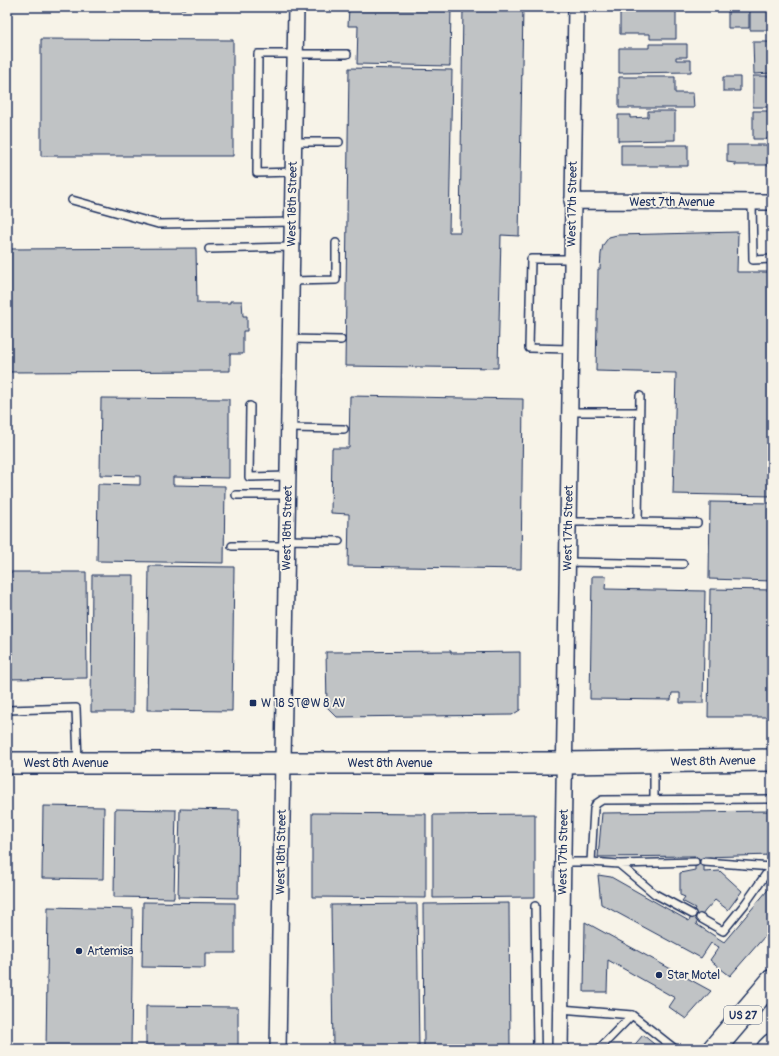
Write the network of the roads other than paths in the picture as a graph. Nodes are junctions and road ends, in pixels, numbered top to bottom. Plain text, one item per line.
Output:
1 (296, 7) edge
2 (576, 7) edge
3 (295, 53) junction
4 (347, 54) dead end
5 (294, 142) junction
6 (339, 142) dead end
7 (293, 172) junction
8 (72, 200) dead end
9 (572, 201) junction
10 (752, 202) junction
11 (772, 202) edge
12 (292, 222) junction
13 (336, 243) dead end
14 (292, 247) junction
15 (209, 249) dead end
16 (572, 259) junction
17 (772, 259) edge
18 (291, 281) junction
19 (290, 339) junction
20 (340, 340) dead end
21 (570, 349) junction
22 (640, 396) dead end
23 (250, 406) dead end
24 (569, 412) junction
25 (639, 412) junction
26 (288, 428) junction
27 (344, 429) dead end
28 (288, 476) junction
29 (287, 494) junction
30 (236, 495) dead end
31 (568, 522) junction
32 (638, 522) junction
33 (697, 523) dead end
34 (339, 540) dead end
35 (287, 543) junction
36 (232, 546) dead end
37 (567, 562) junction
38 (683, 564) dead end
39 (7, 710) edge
40 (772, 760) edge
41 (654, 762) junction
42 (7, 763) edge
43 (78, 763) junction
44 (283, 763) junction
45 (564, 763) junction
46 (654, 799) junction
47 (772, 799) edge
48 (563, 862) junction
49 (591, 862) junction
50 (695, 862) dead end
51 (704, 862) dead end
52 (619, 864) junction
53 (772, 867) edge
54 (535, 906) dead end
55 (692, 914) dead end
56 (700, 918) dead end
57 (772, 981) edge
58 (561, 1009) junction
59 (632, 1015) junction
60 (772, 1045) edge
61 (672, 1048) edge
62 (278, 1049) edge
63 (537, 1049) edge
64 (560, 1049) edge
65 (599, 1049) edge
66 (714, 1049) edge
67 (768, 1049) edge

1 - 3 street, West 18th Street
2 - 9 street, West 17th Street
3 - 4 lane
3 - 5 street, West 18th Street
3 - 7 lane
5 - 6 lane
5 - 7 street, West 18th Street
7 - 12 street, West 18th Street
8 - 12 lane
9 - 10 street, West 7th Avenue
9 - 16 street, West 17th Street
10 - 11 street, West 7th Avenue
10 - 17 lane
12 - 14 street, West 18th Street
13 - 18 lane
14 - 15 lane
14 - 18 street, West 18th Street
16 - 21 street, West 17th Street
16 - 21 lane
18 - 19 street, West 18th Street
19 - 20 lane
19 - 26 street, West 18th Street
21 - 24 street, West 17th Street
22 - 25 lane
23 - 28 lane
24 - 25 lane
24 - 31 street, West 17th Street
25 - 32 lane
26 - 27 lane
26 - 28 street, West 18th Street
28 - 29 street, West 18th Street
29 - 30 lane
29 - 35 street, West 18th Street
31 - 32 lane
31 - 37 street, West 17th Street
32 - 33 lane
34 - 35 lane
35 - 36 lane
35 - 44 street, West 18th Street
37 - 38 lane
37 - 45 street, West 17th Street
39 - 43 lane
40 - 41 street, West 8th Avenue
41 - 45 street, West 8th Avenue
41 - 46 lane
42 - 43 street, West 8th Avenue
43 - 44 street, West 8th Avenue
44 - 45 street, West 8th Avenue
44 - 62 street, West 18th Street
45 - 48 street, West 17th Street
46 - 47 lane
46 - 49 lane
48 - 49 lane
48 - 58 street, West 17th Street
49 - 52 lane
50 - 52 lane
51 - 53 lane
52 - 55 lane
53 - 56 lane
54 - 63 lane
57 - 66 highway, US 27
58 - 59 lane
58 - 64 street, West 17th Street
59 - 61 lane
59 - 65 lane
60 - 67 highway

